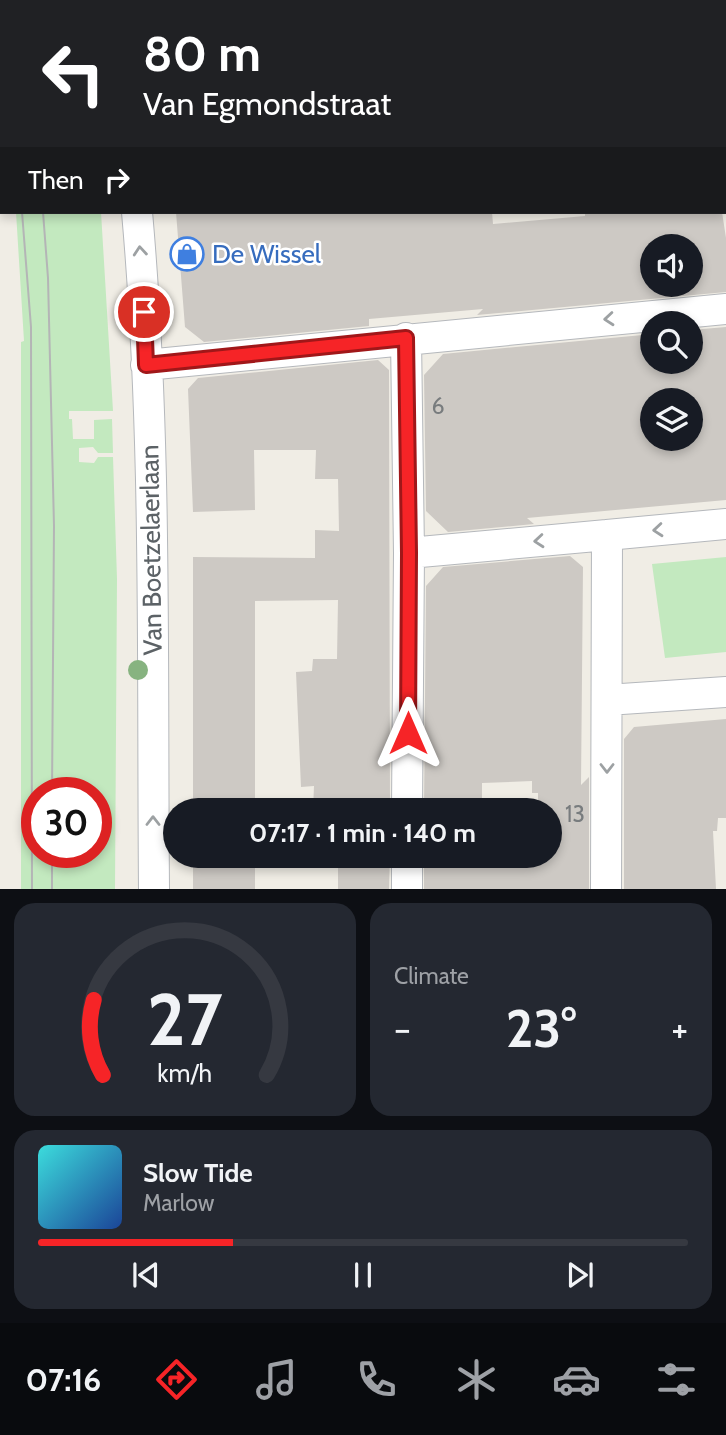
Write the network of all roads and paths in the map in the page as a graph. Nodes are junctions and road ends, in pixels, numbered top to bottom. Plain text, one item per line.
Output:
1 (137, 214) edge
2 (726, 309) edge
3 (406, 338) junction
4 (146, 365) junction
5 (726, 524) edge
6 (607, 535) junction
7 (409, 553) junction
8 (726, 692) edge
9 (607, 700) junction
10 (407, 798) edge
11 (407, 868) edge
12 (153, 889) edge
13 (407, 889) edge
14 (606, 889) edge

4 -> 1 street, Van Boetzelaerlaan
2 -> 3 street
3 - 4 street
3 - 7 street
12 -> 4 street, Van Boetzelaerlaan
5 -> 6 street
6 -> 7 street
6 - 9 street
7 - 10 street
8 - 9 street
9 -> 14 street
11 - 13 street

